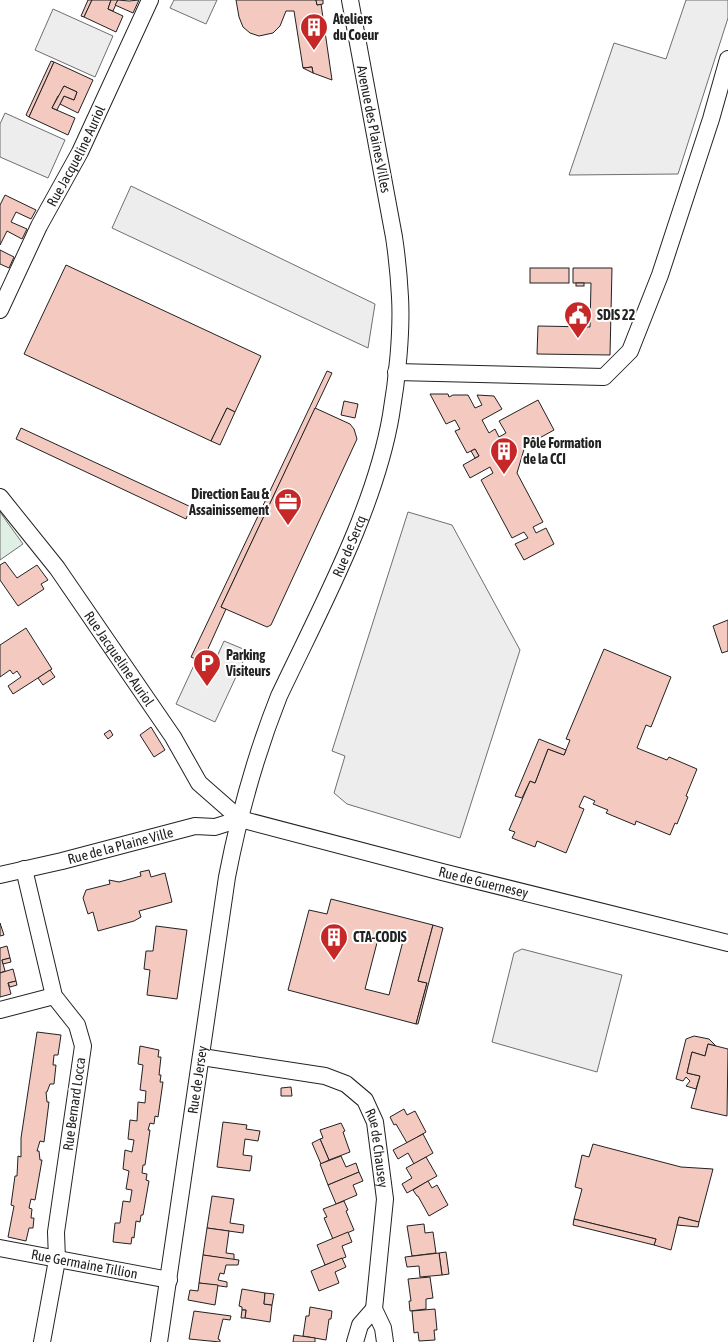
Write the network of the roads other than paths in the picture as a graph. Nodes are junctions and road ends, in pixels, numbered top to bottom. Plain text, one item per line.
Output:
1 (150, 0) edge
2 (350, 0) edge
3 (728, 59) edge
4 (397, 259) joint
5 (0, 310) edge
6 (396, 372) junction
7 (0, 497) edge
8 (240, 819) junction
9 (24, 869) junction
10 (0, 875) edge
11 (728, 943) edge
12 (54, 996) junction
13 (0, 1010) edge
14 (202, 1057) junction
15 (0, 1248) edge
16 (57, 1260) junction
17 (169, 1280) junction
18 (374, 1309) junction
19 (42, 1342) edge
20 (160, 1342) edge
21 (355, 1342) edge
22 (385, 1342) edge

1 - 5 street, Rue Jacqueline Auriol
2 - 4 street, Avenue des Plaines Villes
3 - 6 street
4 - 6 street, Rue de Sercq
6 - 8 street, Rue de Sercq
7 - 8 street, Rue Jacqueline Auriol
8 - 9 street, Rue de la Plaine Ville
8 - 11 street, Rue de Guernesey
8 - 14 street, Rue de Jersey
9 - 10 street, Rue de la Plaine Ville
9 - 12 street, Rue Bernard Locca
12 - 13 street
12 - 16 street, Rue Bernard Locca
14 - 17 street, Rue de Jersey
14 - 18 street, Rue de Chausey
15 - 16 street, Rue Germaine Tillion
16 - 17 street, Rue Germaine Tillion
16 - 19 street, Rue Bernard Locca
17 - 20 street, Rue de Jersey
18 - 21 street
18 - 22 street, Rue de Chausey

